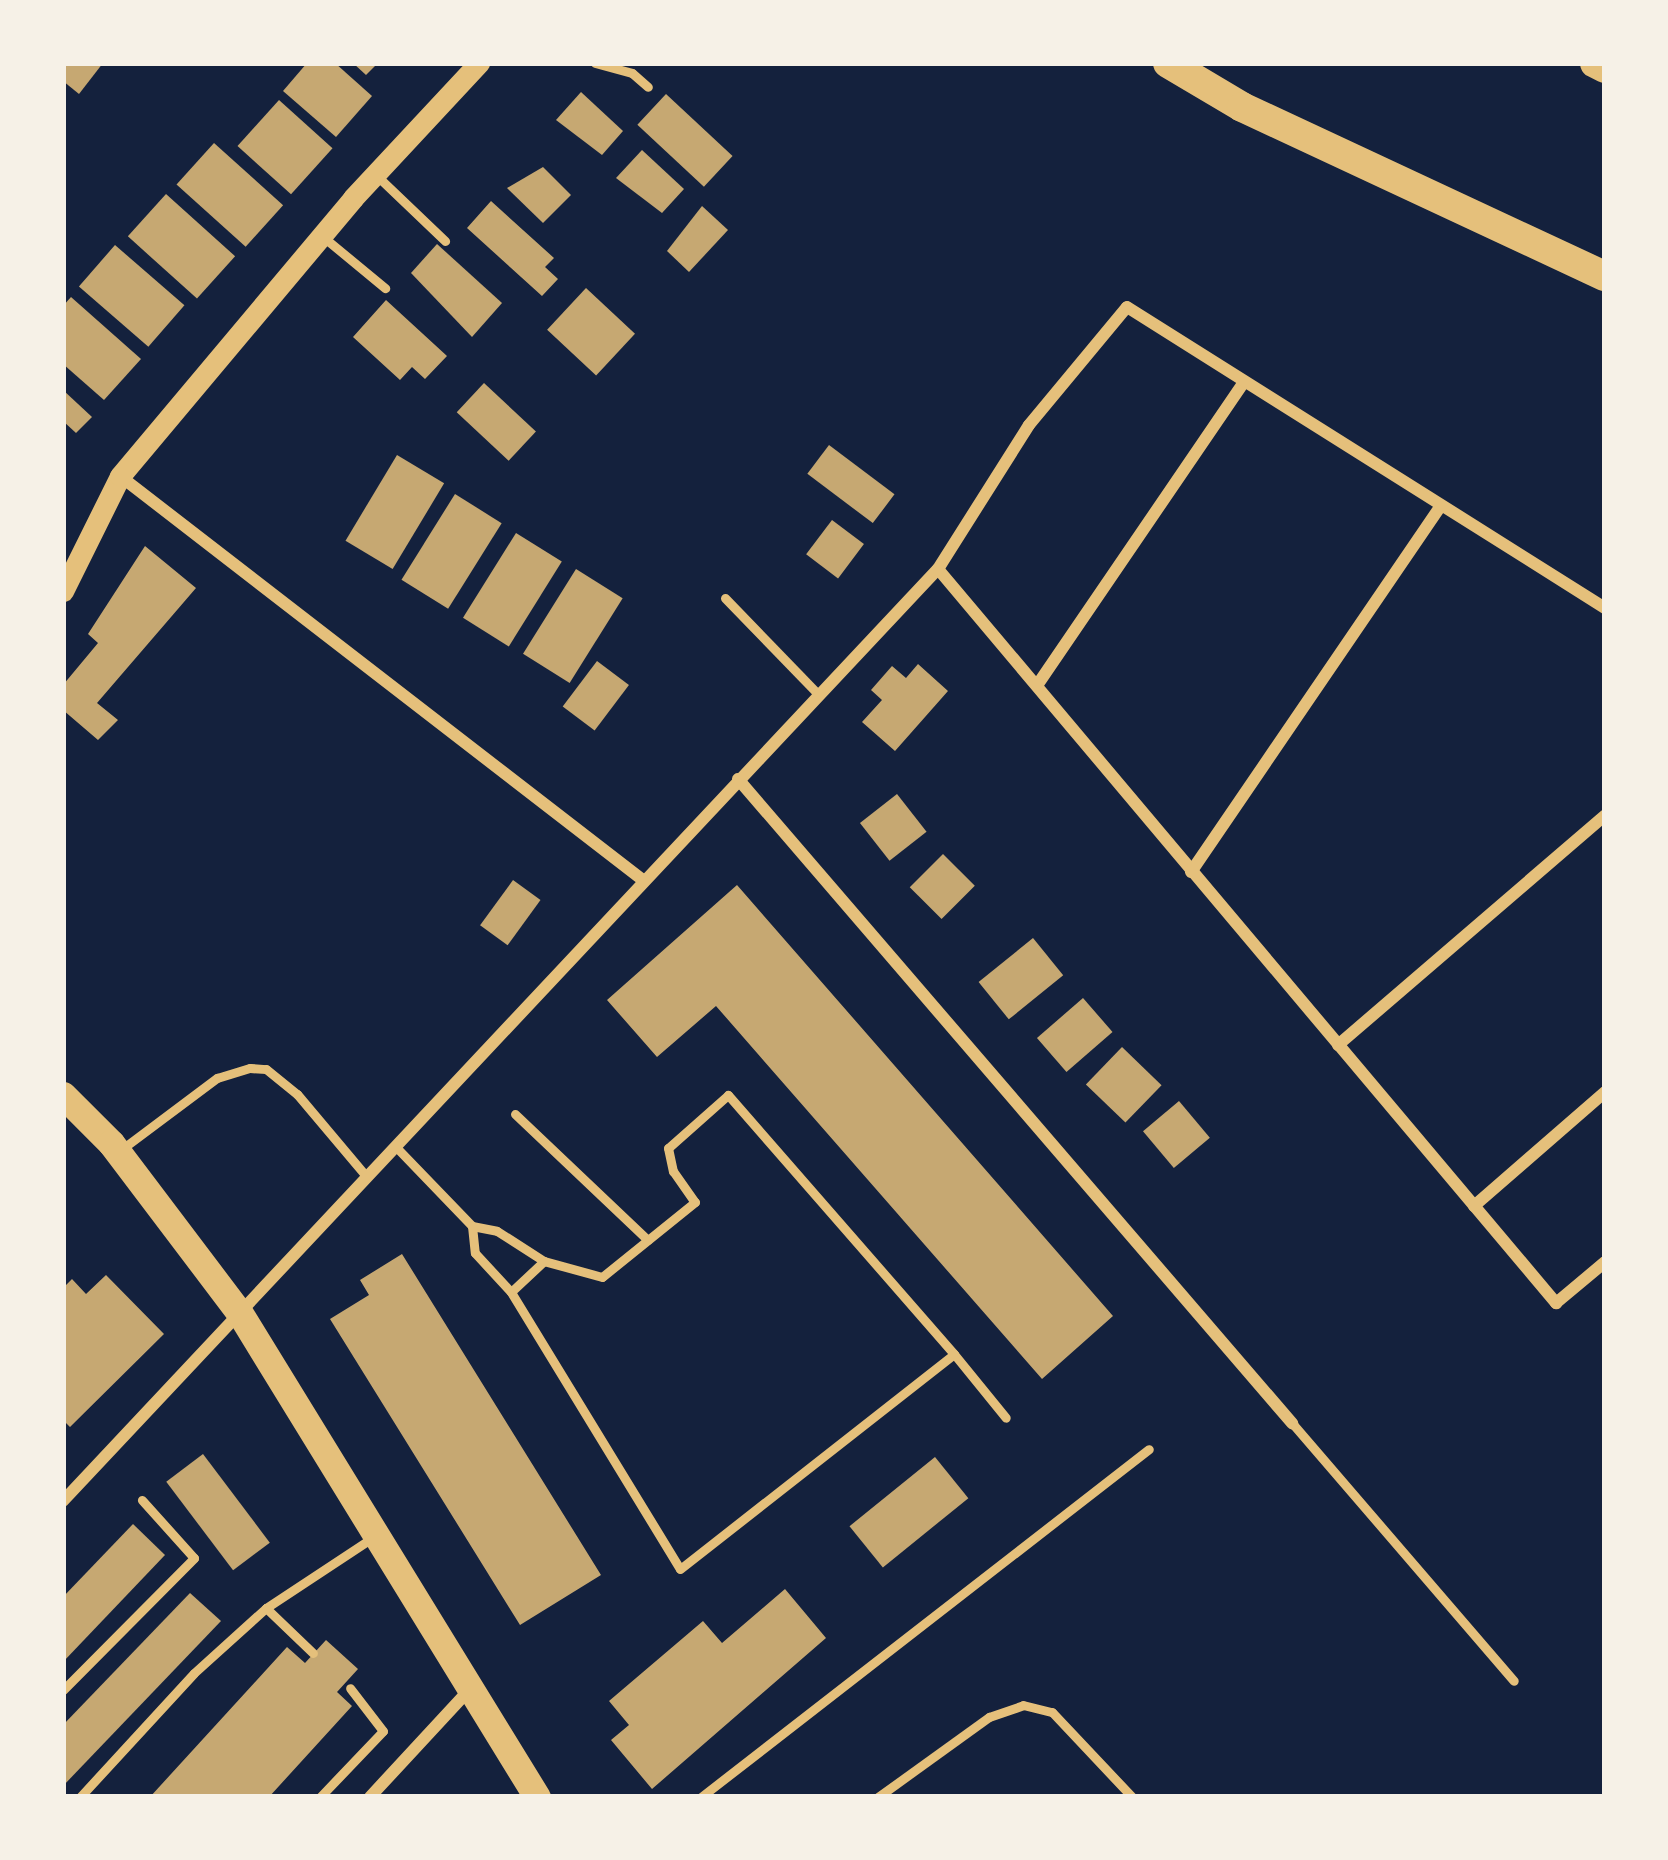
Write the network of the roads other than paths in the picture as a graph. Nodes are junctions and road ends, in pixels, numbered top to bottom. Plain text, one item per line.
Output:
1 (479, 63) edge
2 (595, 63) edge
3 (1168, 63) edge
4 (1595, 63) edge
5 (1605, 68) edge
6 (648, 87) dead end
7 (375, 175) junction
8 (322, 236) junction
9 (445, 241) dead end
10 (1605, 276) edge
11 (385, 288) dead end
12 (1244, 384) junction
13 (120, 476) junction
14 (1440, 507) junction
15 (938, 569) junction
16 (63, 591) edge
17 (725, 598) dead end
18 (1605, 608) edge
19 (1038, 684) junction
20 (817, 693) junction
21 (738, 779) junction
22 (1605, 815) edge
23 (1191, 872) junction
24 (644, 881) junction
25 (1338, 1045) junction
26 (1605, 1092) edge
27 (63, 1095) edge
28 (514, 1114) dead end
29 (395, 1146) junction
30 (118, 1153) junction
31 (366, 1176) junction
32 (1474, 1206) junction
33 (472, 1226) junction
34 (648, 1240) junction
35 (544, 1262) junction
36 (1605, 1262) edge
37 (511, 1292) junction
38 (239, 1312) junction
39 (954, 1354) junction
40 (1006, 1418) dead end
41 (1292, 1423) joint
42 (1149, 1449) dead end
43 (142, 1500) dead end
44 (63, 1501) edge
45 (376, 1535) junction
46 (266, 1608) junction
47 (313, 1653) dead end
48 (1514, 1681) dead end
49 (350, 1688) dead end
50 (471, 1688) junction
51 (63, 1690) edge
52 (80, 1797) edge
53 (320, 1797) edge
54 (370, 1797) edge
55 (537, 1797) edge
56 (701, 1797) edge
57 (878, 1797) edge
58 (1132, 1797) edge

1 - 7 street
2 - 6 lane
3 - 10 highway
4 - 5 highway
7 - 8 street
7 - 9 lane
8 - 11 lane
8 - 13 street
12 - 14 street
12 - 15 street
12 - 19 street
13 - 16 street
13 - 24 street
14 - 18 street
14 - 23 street
15 - 19 street
15 - 20 street
17 - 20 lane
19 - 23 street
20 - 21 street
21 - 24 street
21 - 41 street
22 - 25 street
23 - 25 street
24 - 29 street
25 - 32 street
26 - 32 street
27 - 30 main road
28 - 34 lane
29 - 31 street
29 - 33 lane
30 - 31 lane
30 - 38 main road
31 - 38 street
32 - 36 street
33 - 35 lane
33 - 37 lane
34 - 35 lane
34 - 39 lane
35 - 37 lane
37 - 39 lane
38 - 44 street
38 - 45 main road
39 - 40 lane
41 - 48 lane
42 - 56 lane
43 - 51 lane
45 - 46 lane
45 - 50 main road
46 - 47 lane
46 - 52 lane
49 - 53 lane
50 - 54 street
50 - 55 main road
57 - 58 lane

